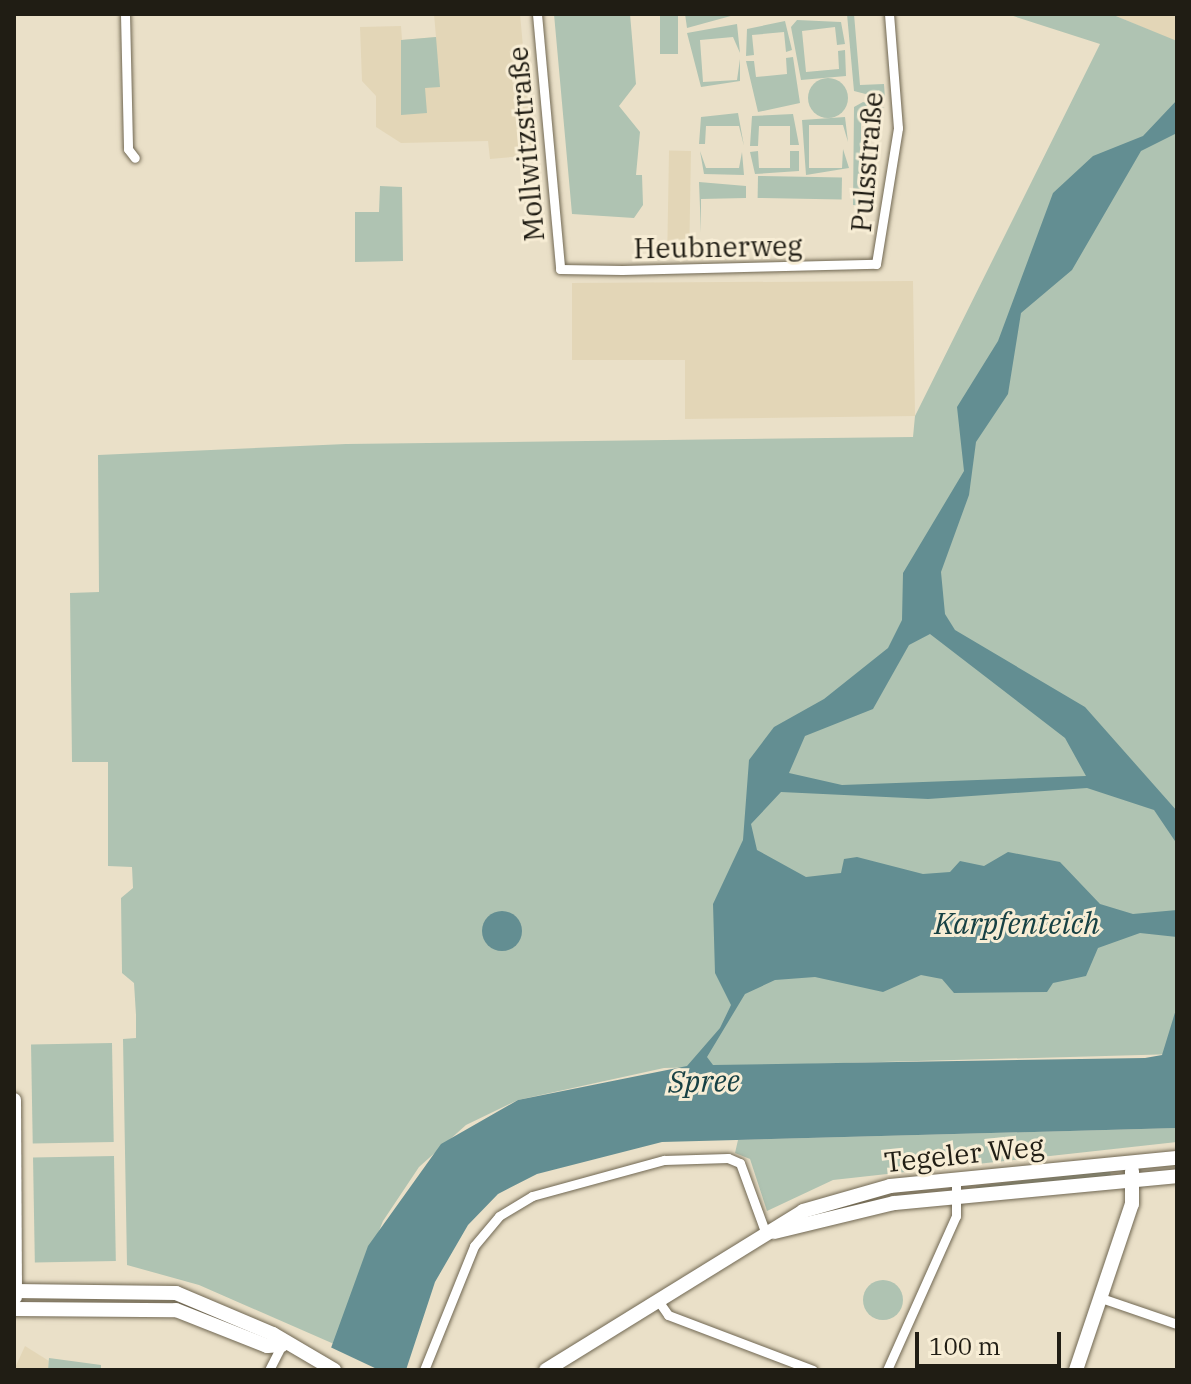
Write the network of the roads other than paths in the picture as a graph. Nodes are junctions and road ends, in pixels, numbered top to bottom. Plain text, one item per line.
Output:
1 (125, 14) edge
2 (537, 14) edge
3 (889, 14) edge
4 (135, 158) dead end
5 (876, 264) joint
6 (560, 269) joint
7 (14, 1100) edge
8 (1177, 1158) edge
9 (1131, 1162) junction
10 (1177, 1176) edge
11 (956, 1179) junction
12 (1133, 1180) junction
13 (958, 1197) junction
14 (766, 1234) junction
15 (15, 1291) edge
16 (1101, 1298) junction
17 (659, 1302) junction
18 (14, 1310) edge
19 (1177, 1324) edge
20 (282, 1345) junction
21 (269, 1370) edge
22 (334, 1370) edge
23 (424, 1370) edge
24 (546, 1370) edge
25 (813, 1370) edge
26 (887, 1370) edge
27 (1076, 1370) edge

1 - 4 street
2 - 6 street, Mollwitzstraße
3 - 5 street, Pulsstraße
5 - 6 street, Heubnerweg
7 - 15 main road
8 - 9 main road, Tegeler Weg
9 - 11 main road, Tegeler Weg
9 - 12 main road
10 - 12 main road, Tegeler Weg
11 - 13 street
11 - 14 main road, Tegeler Weg
12 - 13 main road, Tegeler Weg
12 - 16 main road
13 - 14 main road, Tegeler Weg
13 - 26 street
14 - 17 main road, Tegeler Weg
14 - 23 street
15 - 18 main road
15 - 20 main road
16 - 19 street
16 - 27 main road
17 - 24 main road, Tegeler Weg
17 - 25 street
18 - 20 main road
20 - 21 street
20 - 22 main road

